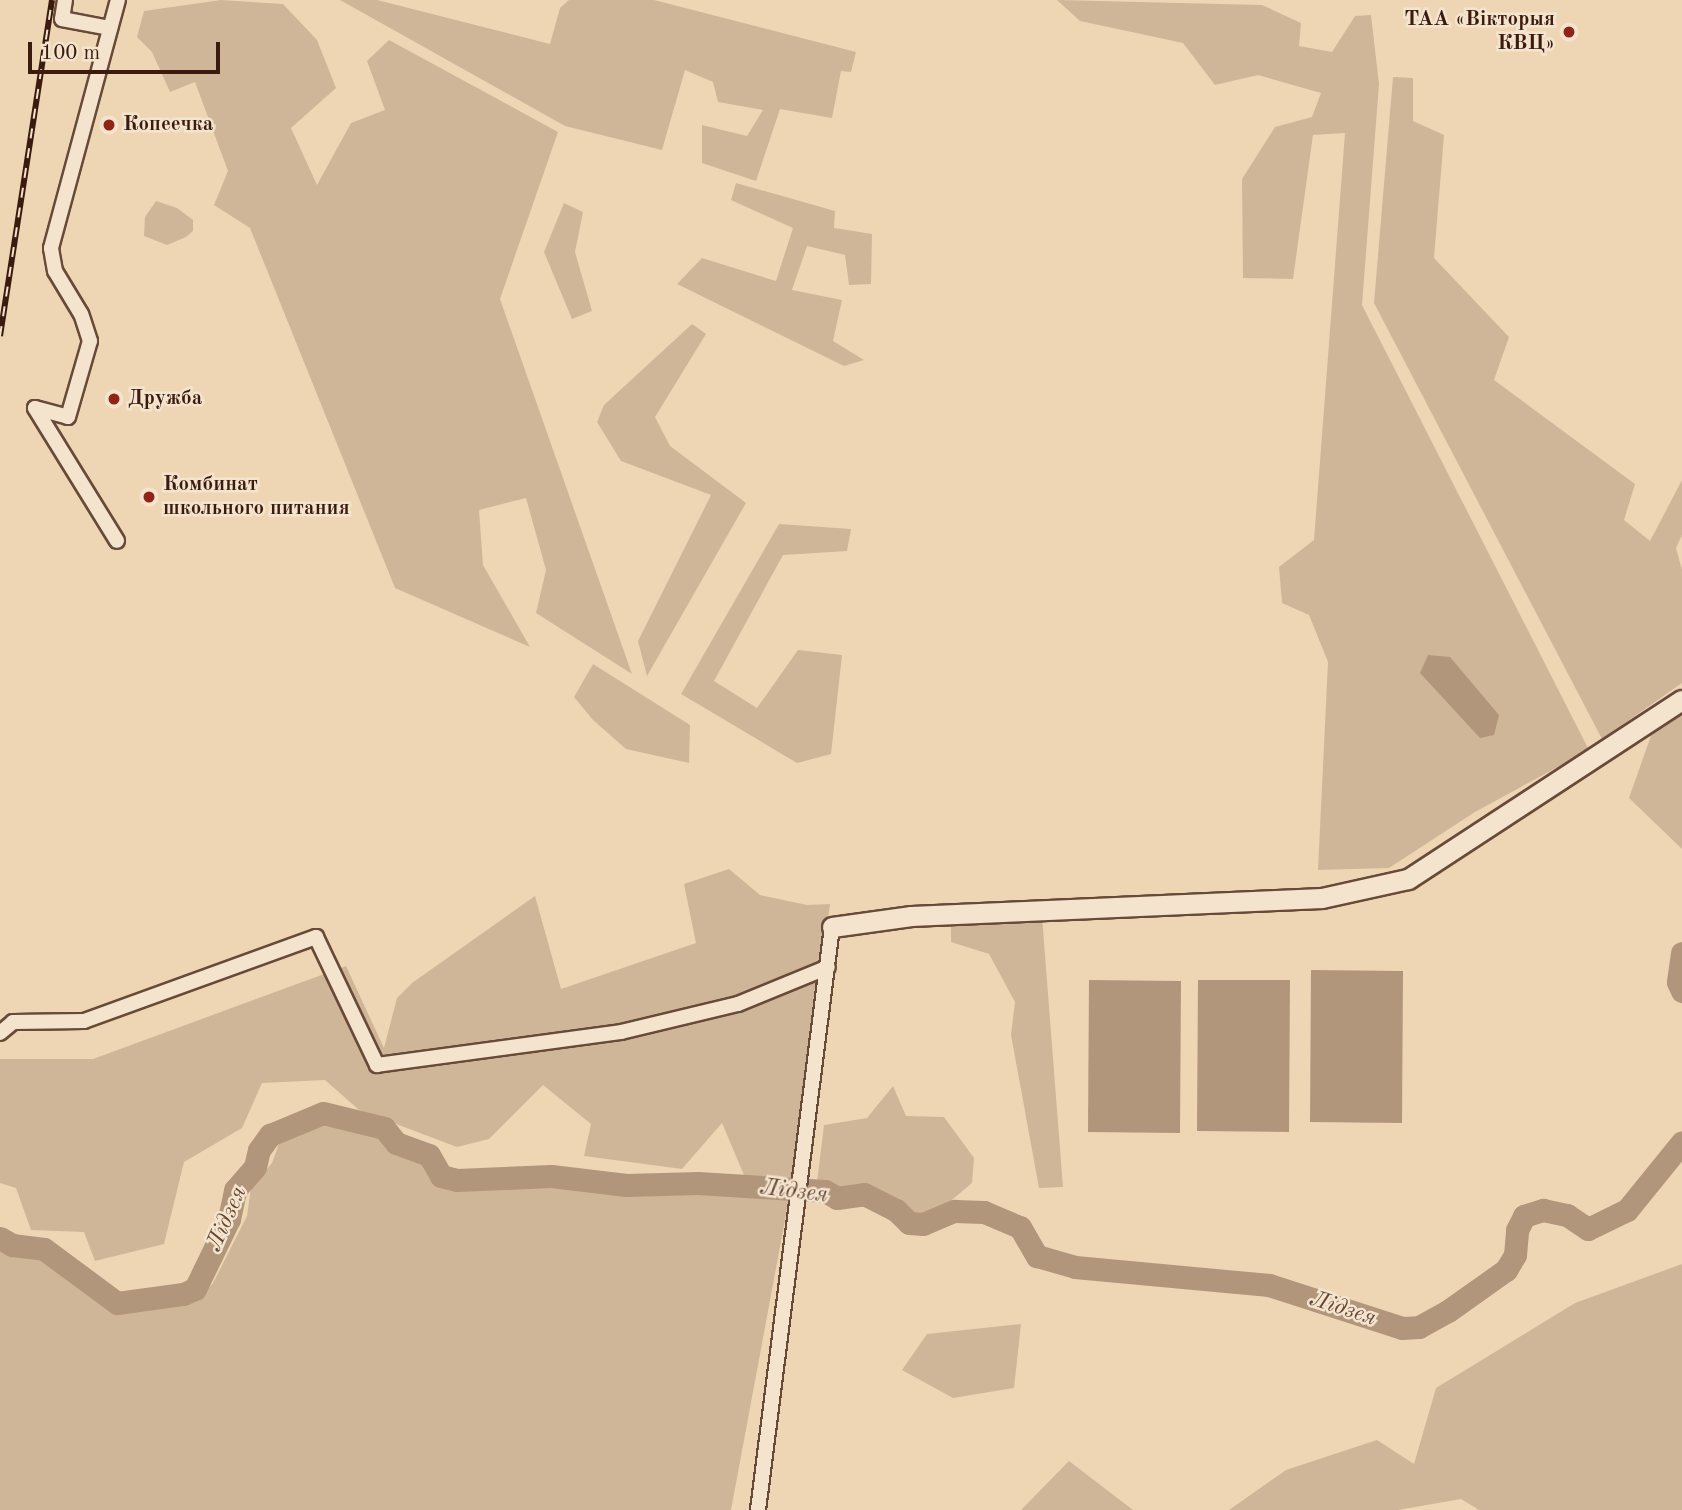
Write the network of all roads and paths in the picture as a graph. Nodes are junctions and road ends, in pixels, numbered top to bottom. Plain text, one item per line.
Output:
1 (65, 0) edge
2 (118, 0) edge
3 (110, 28) junction
4 (117, 541) dead end
5 (1682, 700) edge
6 (832, 927) joint
7 (828, 967) junction
8 (0, 1032) edge
9 (758, 1510) edge

1 - 3 street
2 - 3 street
3 - 4 street
5 - 6 street
6 - 7 street
7 - 8 street
7 - 9 street

